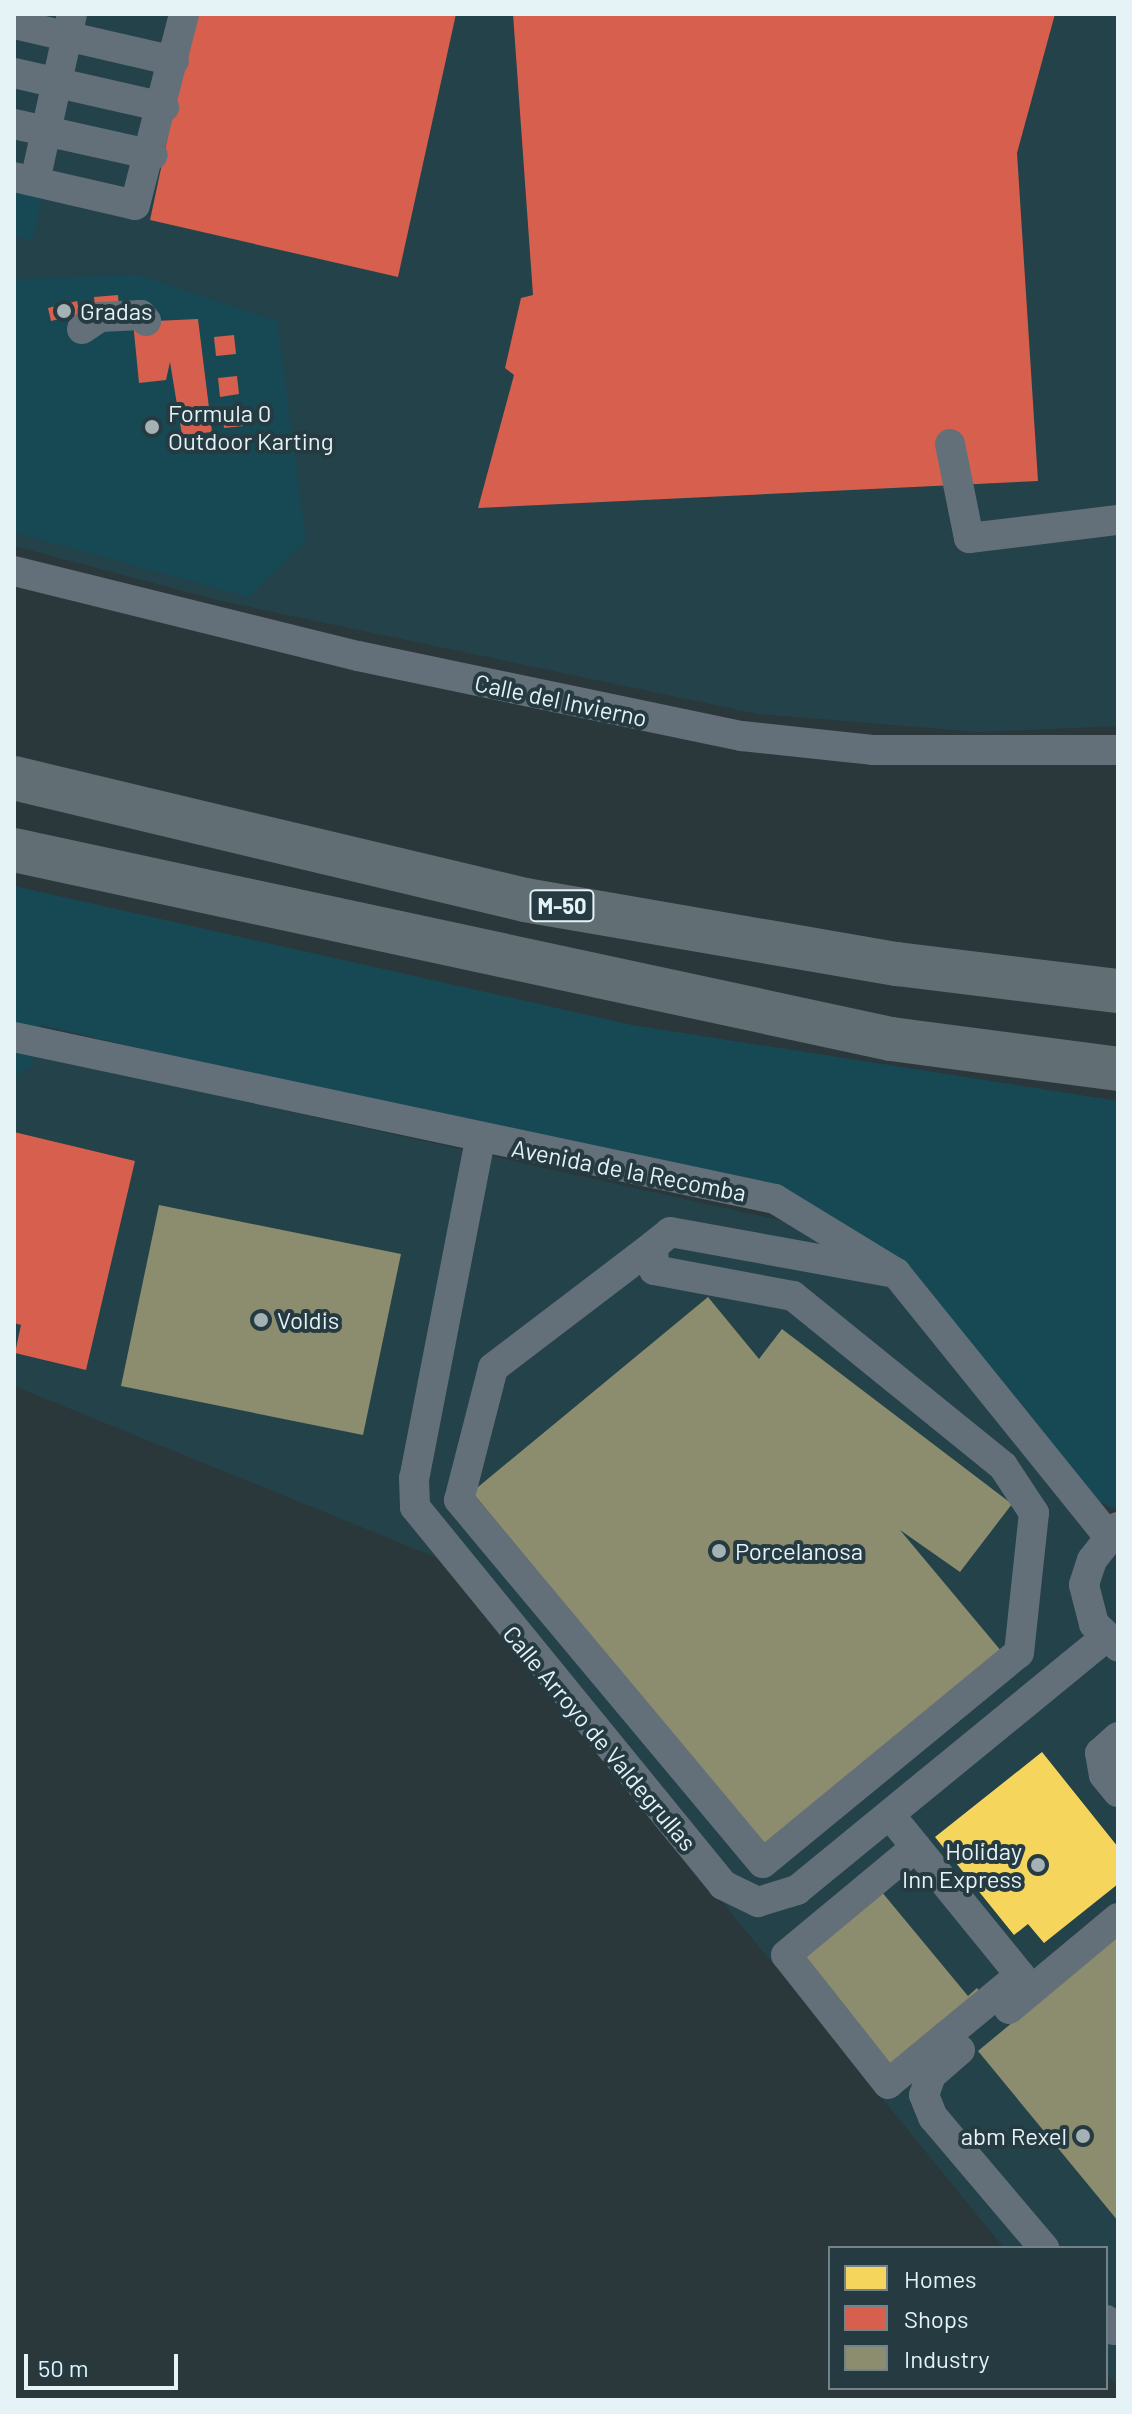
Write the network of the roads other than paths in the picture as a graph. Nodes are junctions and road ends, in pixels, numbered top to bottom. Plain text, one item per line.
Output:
1 (184, 14) edge
2 (14, 24) edge
3 (70, 25) edge
4 (174, 61) junction
5 (14, 73) edge
6 (56, 83) junction
7 (164, 107) junction
8 (14, 124) edge
9 (46, 131) junction
10 (153, 155) junction
11 (24, 179) edge
12 (146, 321) dead end
13 (82, 329) dead end
14 (950, 444) dead end
15 (1118, 520) edge
16 (14, 571) edge
17 (1118, 750) edge
18 (14, 778) edge
19 (14, 850) edge
20 (1118, 991) edge
21 (14, 1037) edge
22 (1118, 1069) edge
23 (480, 1140) junction
24 (653, 1246) junction
25 (896, 1273) junction
26 (1113, 1532) edge
27 (1111, 1642) edge
28 (1118, 1737) edge
29 (1118, 1792) edge
30 (890, 1815) junction
31 (916, 1847) junction
32 (1118, 1918) edge
33 (1042, 2246) edge

1 - 4 street
2 - 3 street
3 - 4 street
3 - 6 street
4 - 7 street
5 - 6 street
6 - 7 street
6 - 9 street
7 - 10 street
8 - 9 street
9 - 10 street
9 - 11 street
10 - 11 street
12 - 13 street
14 - 15 street
16 - 17 street, Calle del Invierno
18 - 20 highway, M-50
19 - 22 highway
21 - 23 street, Avenida de la Recomba
23 - 25 street, Avenida de la Recomba
23 - 30 street, Calle Arroyo de Valdegrullas
24 - 24 street
24 - 25 street
25 - 26 street, Avenida de la Recomba
26 - 27 street
27 - 30 street, Calle Arroyo de Valdegrullas
28 - 29 street
30 - 31 street
31 - 31 street
32 - 33 street

